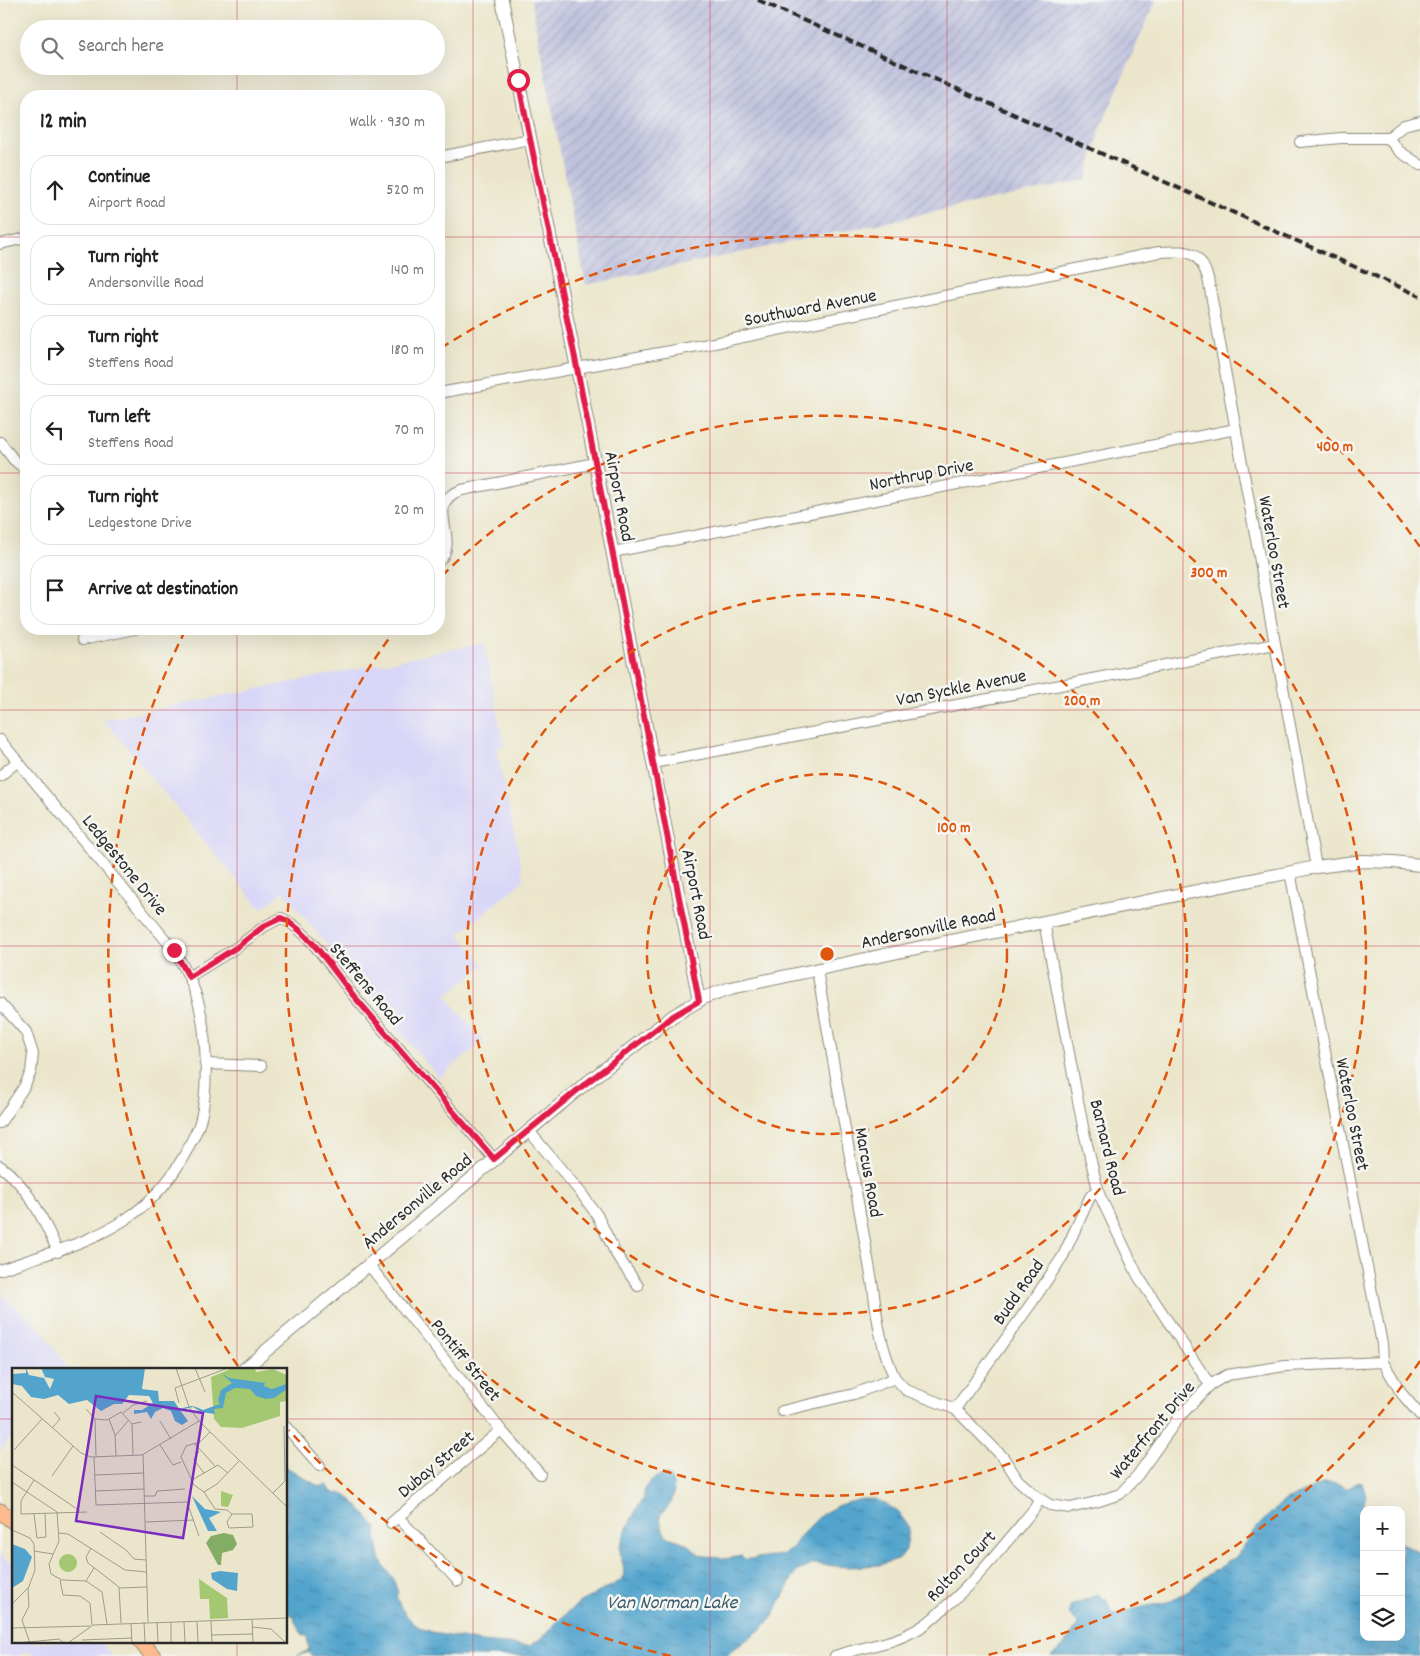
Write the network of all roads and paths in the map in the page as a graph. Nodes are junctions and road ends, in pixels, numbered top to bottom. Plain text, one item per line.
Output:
1 (502, 0) edge
2 (1420, 121) edge
3 (1388, 138) junction
4 (530, 139) junction
5 (1300, 142) dead end
6 (445, 156) edge
7 (1420, 165) edge
8 (20, 239) edge
9 (0, 244) edge
10 (1188, 251) joint
11 (577, 368) junction
12 (445, 392) edge
13 (1236, 429) junction
14 (0, 442) edge
15 (595, 463) junction
16 (20, 465) edge
17 (445, 501) edge
18 (445, 527) edge
19 (613, 552) junction
20 (445, 553) edge
21 (106, 635) edge
22 (82, 640) dead end
23 (1275, 644) junction
24 (0, 740) edge
25 (18, 761) junction
26 (653, 762) junction
27 (0, 776) edge
28 (1420, 865) edge
29 (1316, 867) junction
30 (1290, 872) junction
31 (1044, 922) junction
32 (816, 970) junction
33 (189, 977) junction
34 (699, 1001) junction
35 (0, 1003) edge
36 (205, 1064) junction
37 (261, 1066) dead end
38 (0, 1123) edge
39 (529, 1131) junction
40 (494, 1159) junction
41 (0, 1166) edge
42 (1098, 1188) junction
43 (58, 1252) junction
44 (368, 1264) junction
45 (0, 1270) edge
46 (638, 1286) dead end
47 (1383, 1362) junction
48 (245, 1368) edge
49 (894, 1378) junction
50 (1210, 1385) junction
51 (955, 1409) junction
52 (782, 1411) dead end
53 (1420, 1415) edge
54 (288, 1429) edge
55 (502, 1430) junction
56 (320, 1466) dead end
57 (540, 1474) dead end
58 (1040, 1499) junction
59 (0, 1511) edge
60 (12, 1520) edge
61 (458, 1581) dead end
62 (143, 1644) edge
63 (153, 1656) edge
64 (835, 1656) edge

1 - 4 street, Airport Road
2 - 3 street
3 - 5 street
3 - 7 street
4 - 6 street
4 - 11 street, Airport Road
8 - 9 street
10 - 11 street, Southward Avenue
10 - 13 street, Waterloo Street
11 - 12 street, Southward Avenue
11 - 15 street, Airport Road
13 - 19 street, Northrup Drive
13 - 23 street, Waterloo Street
14 - 16 street
15 - 17 street
15 - 19 street, Airport Road
18 - 20 street
19 - 26 street, Airport Road
21 - 22 street
23 - 26 street, Van Syckle Avenue
23 - 29 street, Waterloo Street
24 - 25 street, Ledgestone Drive
25 - 27 street
25 - 33 street, Ledgestone Drive
26 - 34 street, Airport Road
28 - 29 street, Andersonville Road
29 - 30 street, Andersonville Road
30 - 31 street, Andersonville Road
30 - 47 street, Waterloo Street
31 - 32 street, Andersonville Road
31 - 42 street, Barnard Road
32 - 34 street, Andersonville Road
32 - 49 street, Marcus Road
33 - 36 street, Ledgestone Drive
33 - 40 street, Steffens Road
34 - 39 street, Andersonville Road
35 - 38 street
36 - 37 street
36 - 43 street, Ledgestone Drive
39 - 40 street, Andersonville Road
39 - 46 street
40 - 44 street, Andersonville Road
41 - 43 street
42 - 50 street, Barnard Road
42 - 51 street, Budd Road
43 - 45 street, Ledgestone Drive
44 - 48 street, Andersonville Road
44 - 55 street, Pontiff Street
47 - 50 street, Waterfront Drive
47 - 53 street
49 - 51 street, Waterfront Drive
49 - 52 street
50 - 58 street, Waterfront Drive
51 - 58 street, Waterfront Drive
54 - 56 street
55 - 57 street, Pontiff Street
55 - 61 street, Dubay Street
58 - 64 street, Rolton Court
59 - 60 main road
62 - 63 main road

